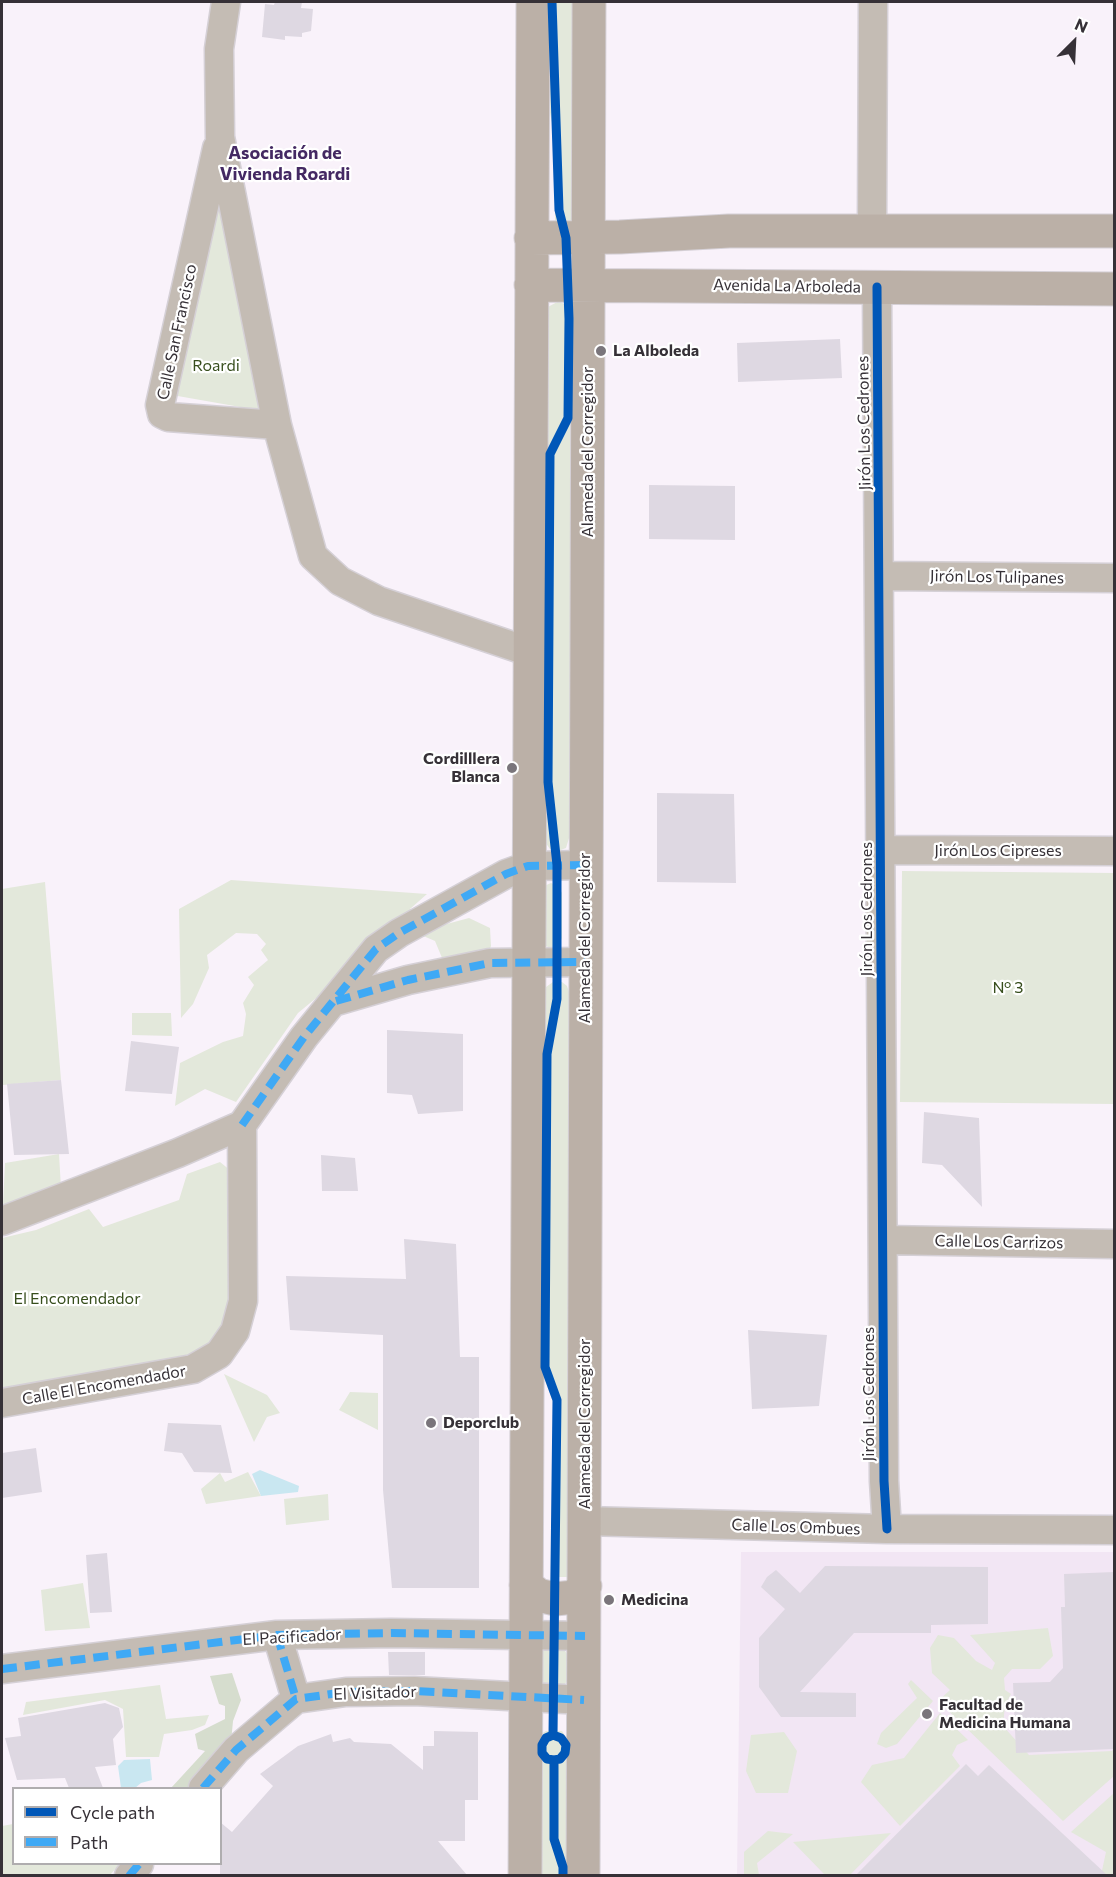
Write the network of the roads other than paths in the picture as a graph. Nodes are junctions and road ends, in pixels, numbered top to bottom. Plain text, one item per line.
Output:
1 (226, 2) edge
2 (533, 2) edge
3 (589, 2) edge
4 (873, 2) edge
5 (220, 137) junction
6 (872, 230) junction
7 (1114, 231) edge
8 (588, 237) junction
9 (531, 238) junction
10 (589, 284) junction
11 (531, 285) junction
12 (877, 288) junction
13 (1114, 289) edge
14 (277, 425) junction
15 (880, 576) junction
16 (1114, 578) edge
17 (530, 652) junction
18 (882, 850) junction
19 (1114, 851) edge
20 (585, 865) junction
21 (528, 866) junction
22 (527, 962) junction
23 (585, 962) junction
24 (336, 1001) junction
25 (242, 1125) junction
26 (2, 1221) edge
27 (884, 1240) junction
28 (1114, 1244) edge
29 (2, 1403) edge
30 (585, 1521) junction
31 (887, 1530) junction
32 (1114, 1530) edge
33 (526, 1585) junction
34 (585, 1586) junction
35 (277, 1635) junction
36 (526, 1635) junction
37 (585, 1636) junction
38 (2, 1669) edge
39 (526, 1698) junction
40 (296, 1699) junction
41 (584, 1700) junction
42 (204, 1787) edge
43 (525, 1875) edge
44 (583, 1875) edge

1 - 5 street, Calle San Francisco
2 - 9 main road
3 - 8 main road, Alameda del Corregidor
4 - 6 street
5 - 14 street, Calle San Francisco
5 - 14 street, Calle San Francisco
6 - 7 main road
6 - 8 main road
8 - 9 main road
8 - 10 main road, Alameda del Corregidor
9 - 11 main road
10 - 11 main road, Avenida La Arboleda
10 - 12 main road, Avenida La Arboleda
10 - 20 main road, Alameda del Corregidor
11 - 17 main road
12 - 13 main road, Avenida La Arboleda
12 - 15 street, Jirón Los Cedrones
14 - 17 street, Calle San Francisco
15 - 16 street, Jirón Los Tulipanes
15 - 18 street, Jirón Los Cedrones
17 - 21 main road
18 - 19 street, Jirón Los Cipreses
18 - 27 street, Jirón Los Cedrones
20 - 21 street
20 - 23 main road, Alameda del Corregidor
21 - 22 main road
21 - 24 street
22 - 23 street
22 - 24 street
22 - 33 main road
23 - 30 main road, Alameda del Corregidor
24 - 25 street
25 - 26 street
25 - 29 street, Calle El Encomendador
27 - 28 street, Calle Los Carrizos
27 - 31 street, Jirón Los Cedrones
30 - 31 street, Calle Los Ombues
30 - 34 main road, Alameda del Corregidor
31 - 32 street, Calle Los Ombues
33 - 34 main road
33 - 36 main road
34 - 37 main road, Alameda del Corregidor
35 - 36 street, El Pacificador
35 - 38 street, El Pacificador
35 - 40 street
36 - 37 street, El Pacificador
36 - 39 main road
37 - 41 main road, Alameda del Corregidor
39 - 40 street, El Visitador
39 - 41 street, El Visitador
39 - 43 main road
40 - 42 street
41 - 44 main road, Alameda del Corregidor

